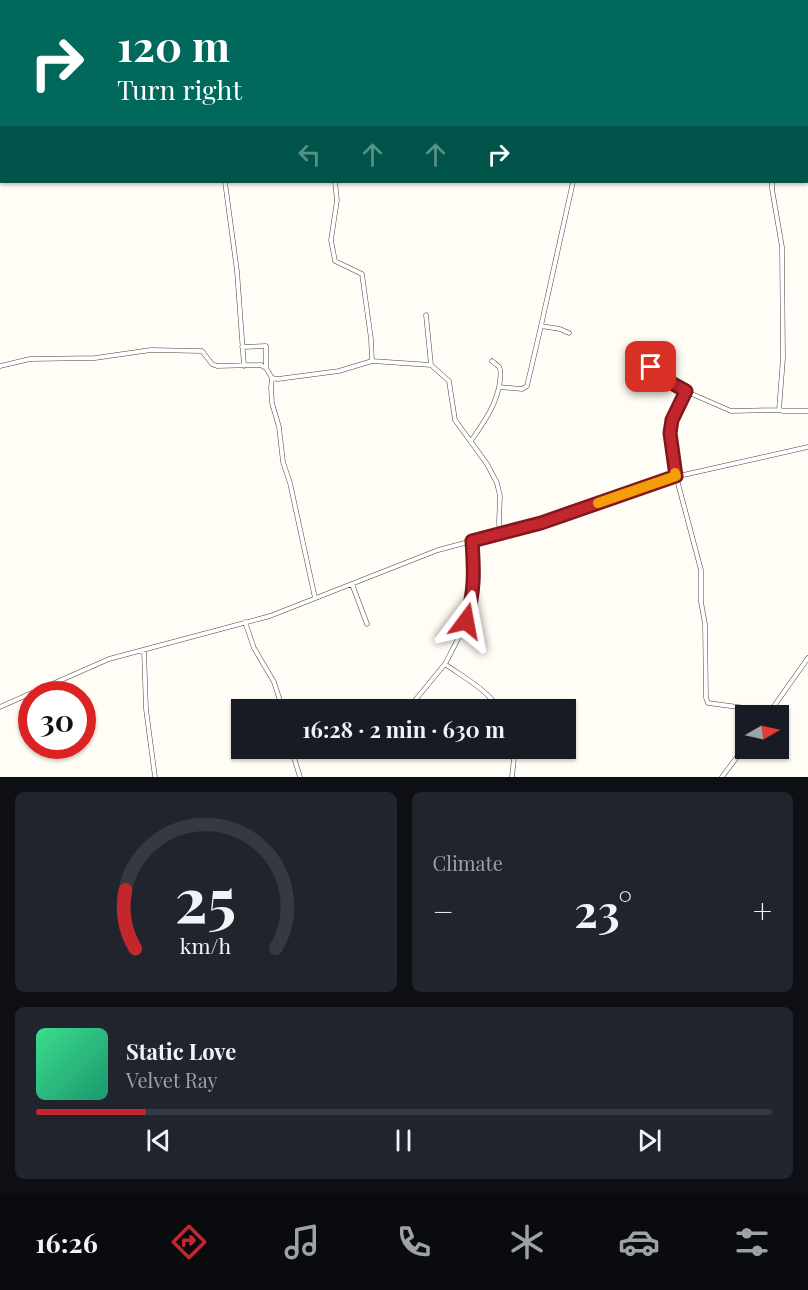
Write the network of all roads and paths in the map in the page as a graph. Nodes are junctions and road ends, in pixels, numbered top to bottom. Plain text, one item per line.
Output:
1 (225, 183) edge
2 (335, 183) edge
3 (573, 183) edge
4 (772, 183) edge
5 (426, 315) dead end
6 (541, 326) junction
7 (569, 333) dead end
8 (242, 347) junction
9 (372, 361) junction
10 (492, 361) dead end
11 (431, 365) junction
12 (0, 366) edge
13 (244, 366) junction
14 (651, 367) dead end
15 (266, 368) junction
16 (272, 378) junction
17 (499, 387) junction
18 (686, 391) junction
19 (778, 410) junction
20 (808, 411) edge
21 (471, 441) junction
22 (808, 447) edge
23 (676, 476) junction
24 (500, 534) junction
25 (472, 541) junction
26 (352, 584) junction
27 (315, 598) junction
28 (245, 622) junction
29 (367, 624) dead end
30 (144, 650) junction
31 (808, 658) edge
32 (445, 664) junction
33 (279, 699) edge
34 (416, 699) edge
35 (491, 699) edge
36 (775, 705) edge
37 (735, 706) edge
38 (0, 707) edge
39 (294, 759) edge
40 (514, 759) edge
41 (736, 759) edge
42 (155, 777) edge
43 (300, 777) edge
44 (512, 777) edge
45 (722, 777) edge

1 - 8 street
2 - 9 street
3 - 6 street
4 - 19 street
5 - 11 street
6 - 7 street
6 - 17 street
8 - 13 street
8 - 15 street
9 - 11 street
9 - 16 street
10 - 17 street
11 - 21 street
12 - 13 street
13 - 15 street
14 - 18 street
15 - 16 street
16 - 27 street
17 - 21 street
18 - 19 street
18 - 23 street
19 - 20 street
21 - 24 street
22 - 23 street
23 - 24 street
23 - 37 street
24 - 25 street
25 - 26 street
25 - 32 street
26 - 27 street
26 - 29 street
27 - 28 street
28 - 30 street
28 - 33 street
30 - 38 street
30 - 42 street
31 - 36 street
32 - 34 street
32 - 35 street
39 - 43 street
40 - 44 street
41 - 45 street

